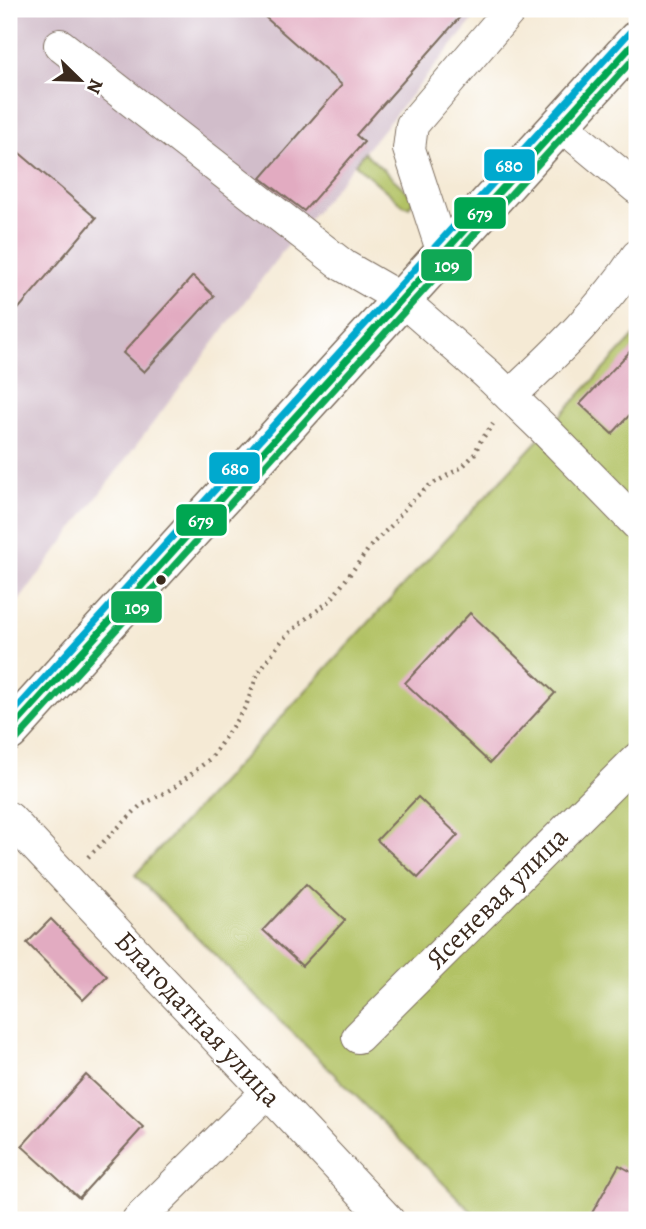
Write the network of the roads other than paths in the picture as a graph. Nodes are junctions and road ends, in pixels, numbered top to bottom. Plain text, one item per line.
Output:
1 (511, 9) edge
2 (637, 40) edge
3 (60, 45) dead end
4 (561, 125) junction
5 (637, 188) edge
6 (443, 253) junction
7 (637, 256) edge
8 (401, 299) junction
9 (510, 396) junction
10 (637, 524) edge
11 (14, 716) edge
12 (637, 759) edge
13 (9, 818) edge
14 (358, 1037) dead end
15 (266, 1093) junction
16 (138, 1220) edge
17 (388, 1220) edge

1 - 6 street
2 - 4 main road
3 - 8 street
4 - 5 street
4 - 6 main road
6 - 8 main road
7 - 9 street
8 - 9 street
8 - 11 main road
9 - 10 street
12 - 14 street, Ясеневая улица
13 - 15 street, Благодатная улица
15 - 16 street
15 - 17 street, Благодатная улица

